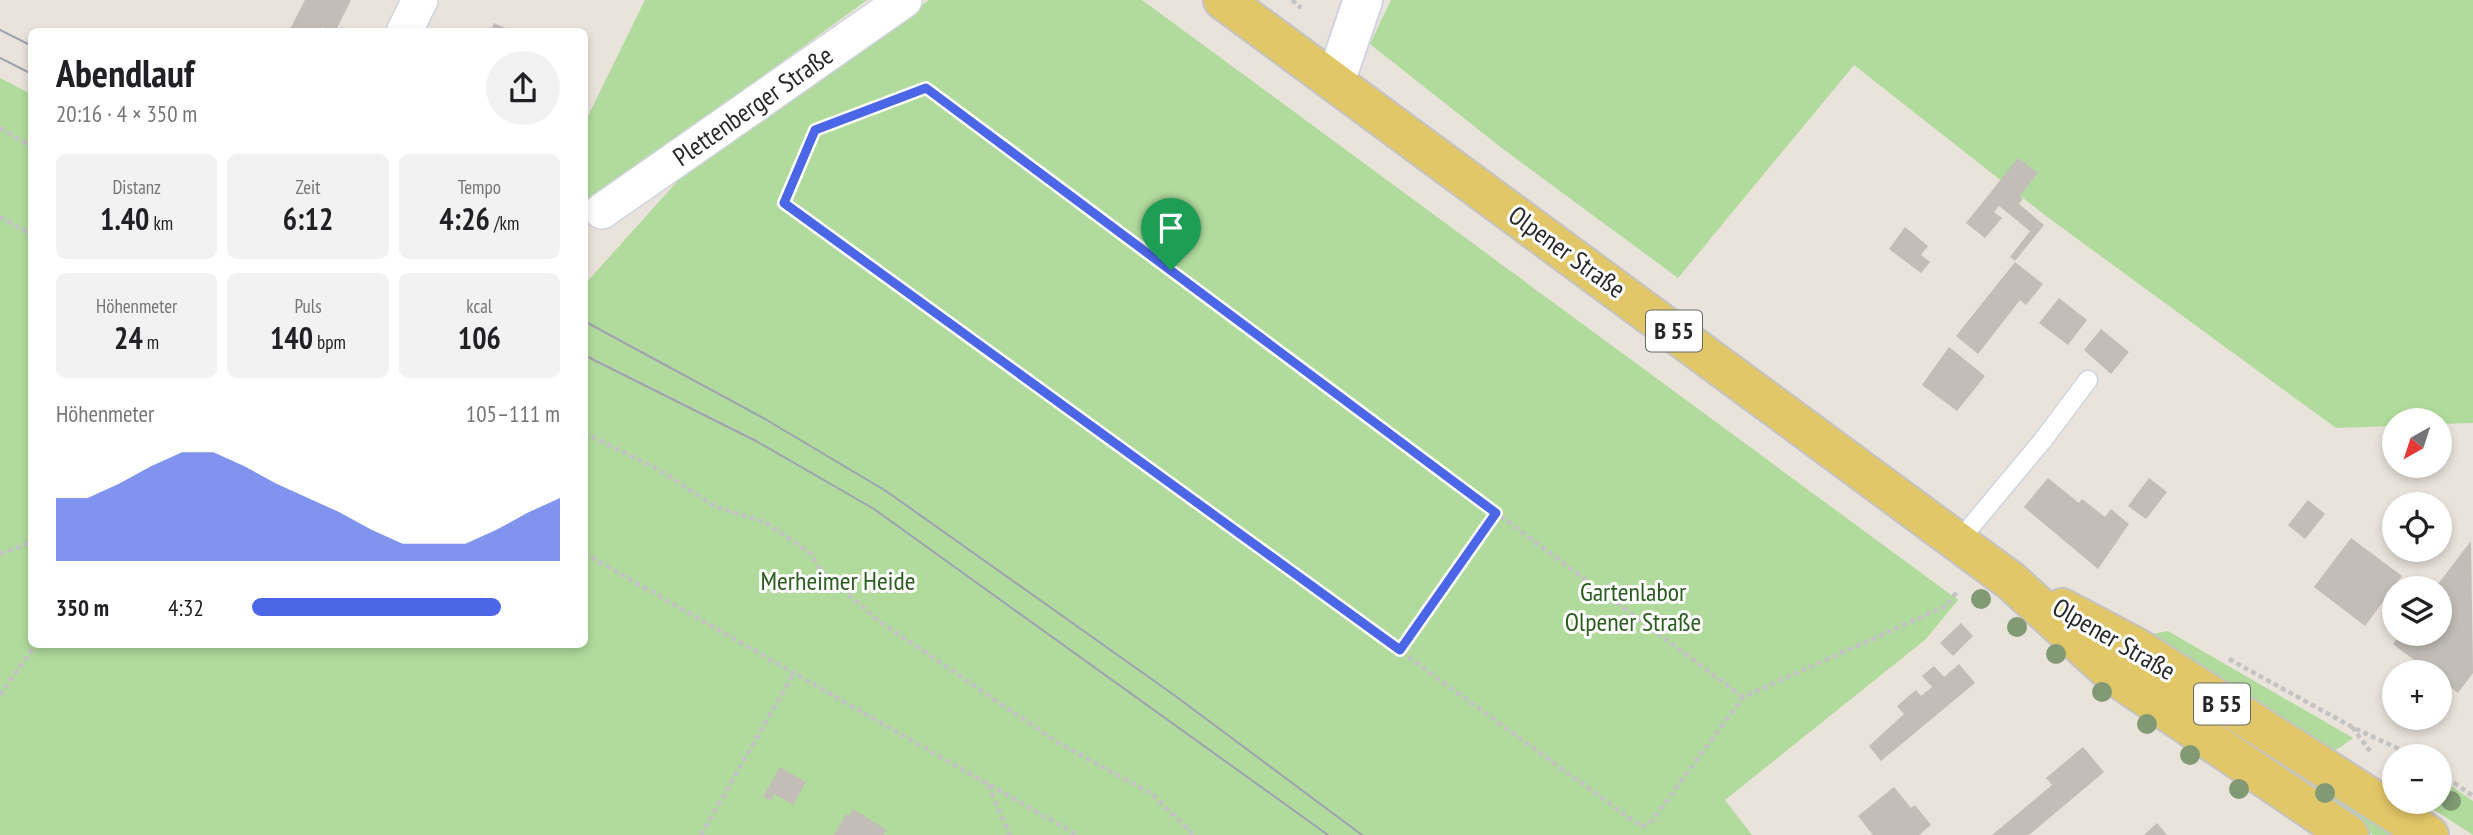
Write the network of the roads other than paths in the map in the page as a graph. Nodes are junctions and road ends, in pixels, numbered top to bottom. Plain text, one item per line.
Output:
1 (420, 0) edge
2 (904, 0) edge
3 (1223, 0) edge
4 (1363, 0) edge
5 (406, 28) edge
6 (1335, 82) junction
7 (602, 211) dead end
8 (2088, 380) dead end
9 (1958, 542) junction
10 (2011, 581) junction
11 (2323, 823) edge
12 (2349, 835) edge
13 (2429, 835) edge

1 - 5 street
2 - 7 street, Plettenberger Straße
3 - 6 main road, Olpener Straße / B 55
4 - 6 main road
6 - 9 main road, Olpener Straße / B 55
8 - 9 lane
9 - 10 main road, Olpener Straße / B 55
10 - 11 main road, Olpener Straße / B 55
10 - 13 main road, Olpener Straße / B 55
11 - 12 main road, Olpener Straße / B 55

